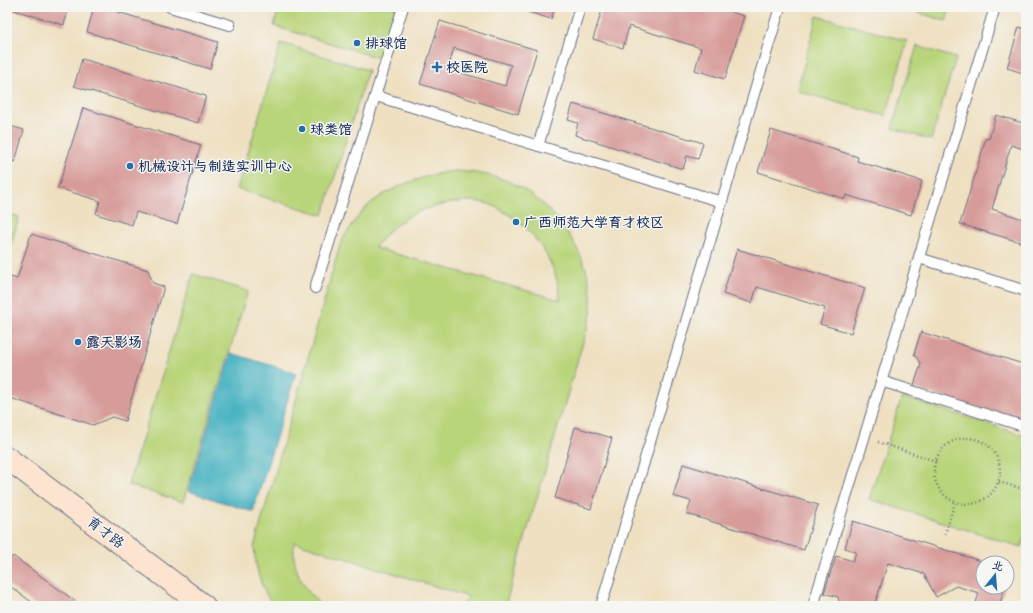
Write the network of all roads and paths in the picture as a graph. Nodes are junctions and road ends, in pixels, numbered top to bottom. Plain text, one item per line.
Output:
1 (170, 7) edge
2 (403, 7) edge
3 (580, 7) edge
4 (780, 7) edge
5 (995, 7) edge
6 (230, 25) dead end
7 (376, 96) junction
8 (538, 146) junction
9 (722, 202) junction
10 (919, 258) junction
11 (315, 288) dead end
12 (1026, 291) edge
13 (881, 382) junction
14 (1026, 427) edge
15 (864, 438) junction
16 (7, 458) edge
17 (936, 461) junction
18 (999, 482) junction
19 (1026, 490) edge
20 (955, 502) junction
21 (945, 534) dead end
22 (204, 606) edge
23 (601, 606) edge
24 (813, 606) edge

1 - 6 lane
2 - 7 lane
3 - 8 lane
4 - 9 lane
5 - 10 lane
7 - 8 lane
7 - 11 lane
8 - 9 lane
9 - 23 lane
10 - 12 lane
10 - 13 lane
13 - 14 lane
13 - 15 lane
15 - 17 path
15 - 24 lane
16 - 22 main road, 育才路
17 - 18 path
17 - 20 path
18 - 19 path
18 - 20 path
20 - 21 path

